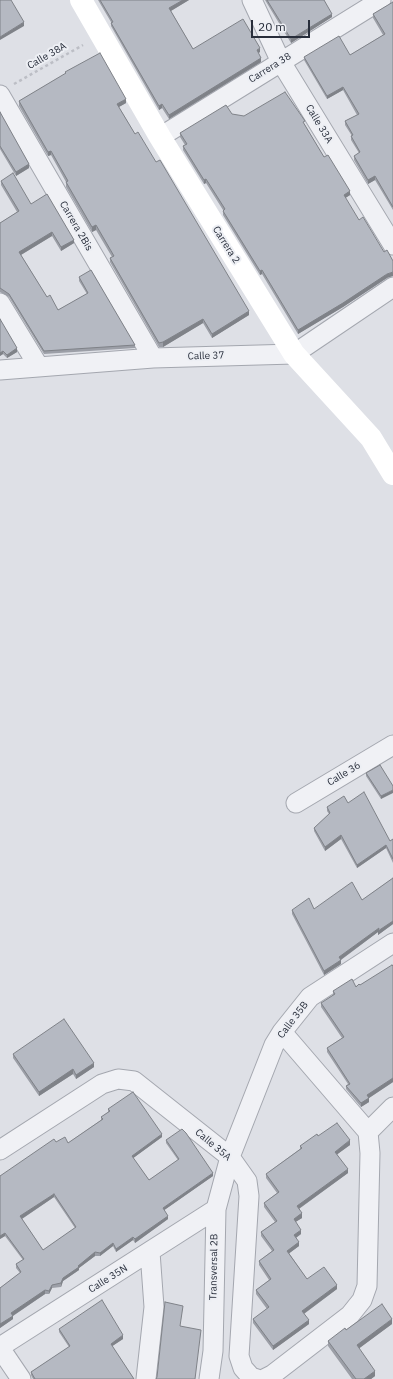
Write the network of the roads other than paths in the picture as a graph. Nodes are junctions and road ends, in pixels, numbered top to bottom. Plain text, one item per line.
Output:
1 (81, 0) edge
2 (252, 0) edge
3 (381, 0) edge
4 (281, 62) junction
5 (7, 90) edge
6 (160, 137) junction
7 (393, 245) edge
8 (392, 289) edge
9 (0, 303) edge
10 (294, 354) junction
11 (152, 358) junction
12 (39, 367) junction
13 (0, 370) edge
14 (393, 474) edge
15 (393, 745) edge
16 (296, 803) dead end
17 (393, 942) edge
18 (282, 1032) junction
19 (393, 1107) edge
20 (368, 1132) junction
21 (0, 1150) edge
22 (230, 1157) junction
23 (216, 1209) junction
24 (150, 1252) junction
25 (0, 1347) edge
26 (21, 1379) edge
27 (146, 1379) edge
28 (209, 1379) edge
29 (257, 1379) edge
30 (264, 1379) edge

1 - 6 street, Carrera 2
2 - 4 street, Calle 33A
3 - 4 street, Carrera 38
4 - 6 street, Carrera 38
4 - 7 street, Calle 33A
5 - 11 street, Carrera 2Bis
6 - 10 street, Carrera 2
8 - 10 street
9 - 12 street
10 - 11 street, Calle 37
10 - 14 street, Carrera 2
11 - 12 street, Calle 37
12 - 13 street, Calle 37
15 - 16 street, Calle 36
17 - 18 street, Calle 35B
18 - 20 street
18 - 22 street, Calle 35B
19 - 20 street
20 - 30 street
21 - 22 street, Calle 35A
22 - 23 street, Transversal 2B
22 - 29 street, Calle 35A
23 - 24 street, Calle 35N
23 - 28 street, Transversal 2B
24 - 25 street, Calle 35N
24 - 27 street
25 - 26 street

